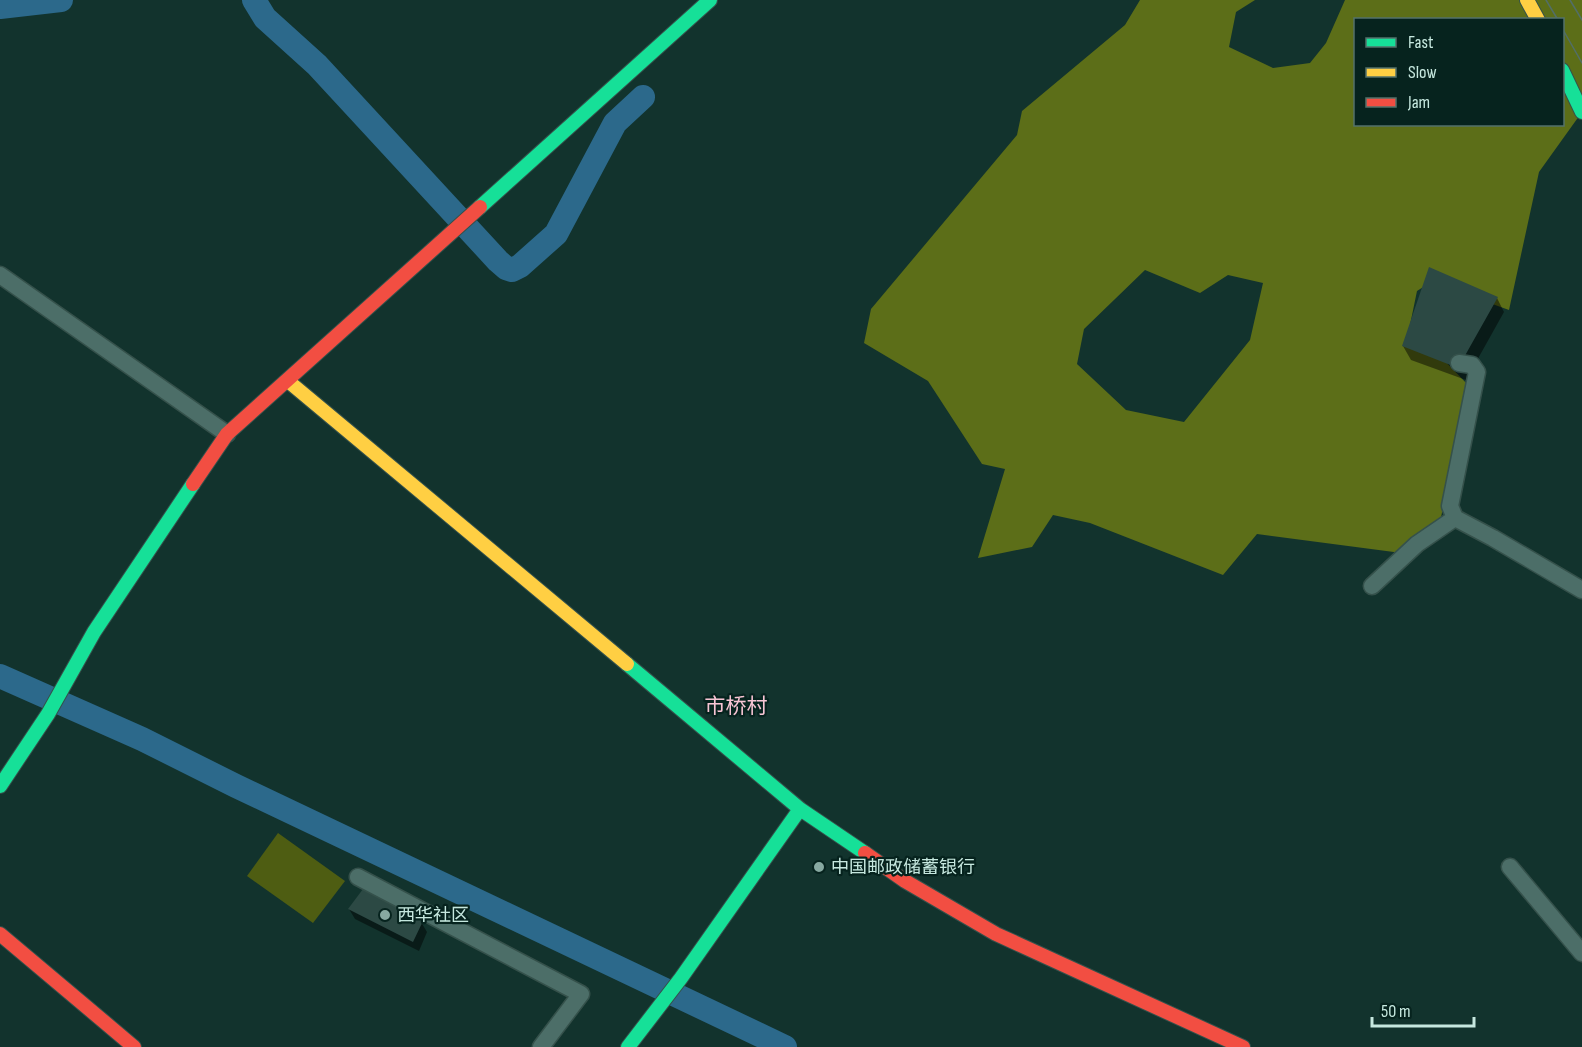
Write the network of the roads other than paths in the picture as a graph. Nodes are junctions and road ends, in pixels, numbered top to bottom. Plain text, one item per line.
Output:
1 (710, 0) edge
2 (1527, 0) edge
3 (1537, 18) edge
4 (1564, 72) edge
5 (1582, 112) edge
6 (0, 275) edge
7 (1459, 363) dead end
8 (288, 381) junction
9 (228, 434) junction
10 (1455, 518) junction
11 (1372, 586) dead end
12 (1582, 590) edge
13 (0, 786) edge
14 (800, 809) junction
15 (1510, 867) dead end
16 (358, 877) dead end
17 (0, 934) edge
18 (1582, 953) edge
19 (134, 1047) edge
20 (541, 1047) edge
21 (628, 1047) edge
22 (1243, 1047) edge

1 - 8 street
2 - 3 street
4 - 5 street
6 - 9 street
7 - 10 street
8 - 9 street
8 - 14 street
9 - 13 street
10 - 11 street
10 - 12 street
14 - 21 street
14 - 22 street
15 - 18 street
16 - 20 street
17 - 19 street

